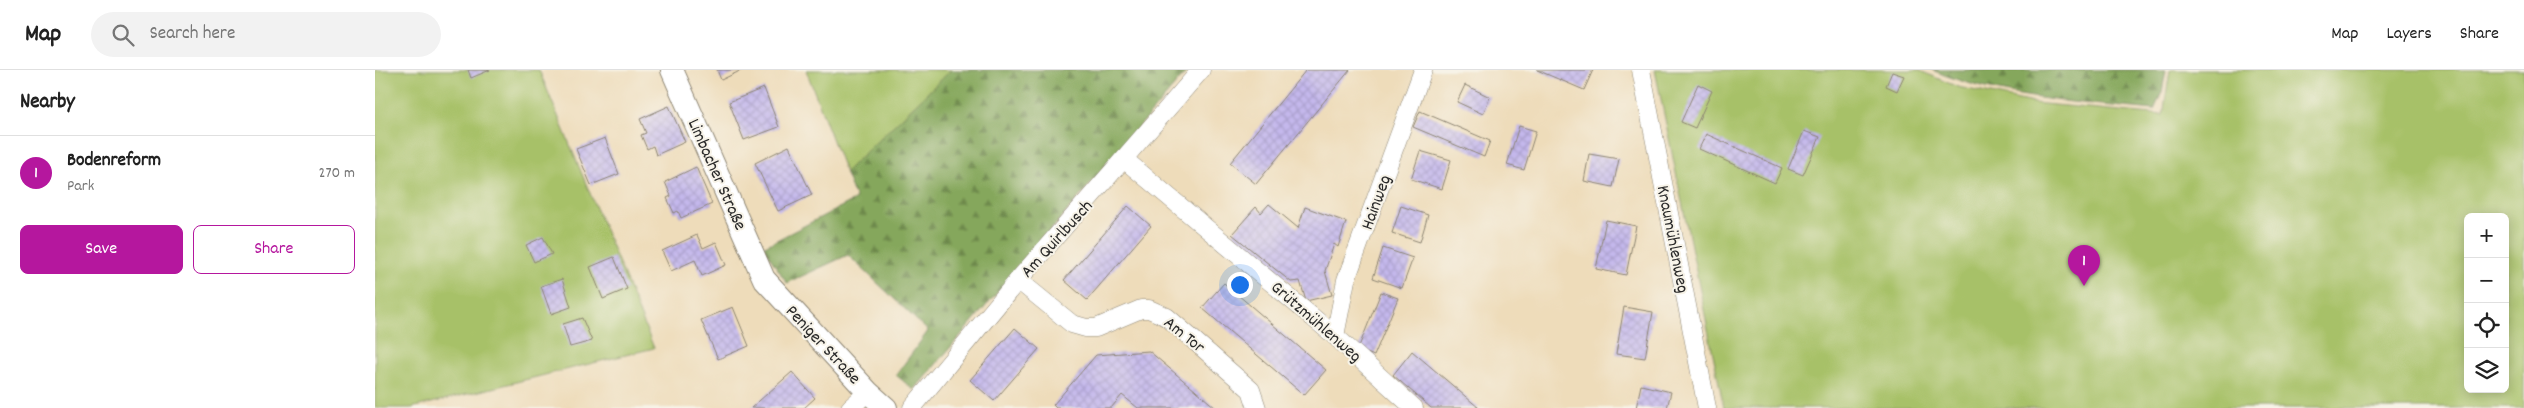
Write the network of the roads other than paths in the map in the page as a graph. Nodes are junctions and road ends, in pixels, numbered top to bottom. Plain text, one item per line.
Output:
1 (672, 70) edge
2 (1201, 70) edge
3 (1423, 70) edge
4 (1641, 70) edge
5 (1125, 160) junction
6 (764, 279) joint
7 (1018, 280) junction
8 (1335, 336) junction
9 (868, 392) junction
10 (850, 408) edge
11 (885, 408) edge
12 (912, 408) edge
13 (1257, 408) edge
14 (1414, 408) edge
15 (1707, 408) edge

1 - 6 street, Limbacher Straße
2 - 5 street, Am Quirlbusch
3 - 8 street, Hainweg
4 - 15 street, Knaumühlenweg
5 - 7 street, Am Quirlbusch
5 - 8 street, Grützmühlenweg
6 - 9 street, Peniger Straße
7 - 12 street, Am Quirlbusch
7 - 13 street, Am Tor
8 - 14 street, Grützmühlenweg
9 - 10 street
9 - 11 street, Peniger Straße

